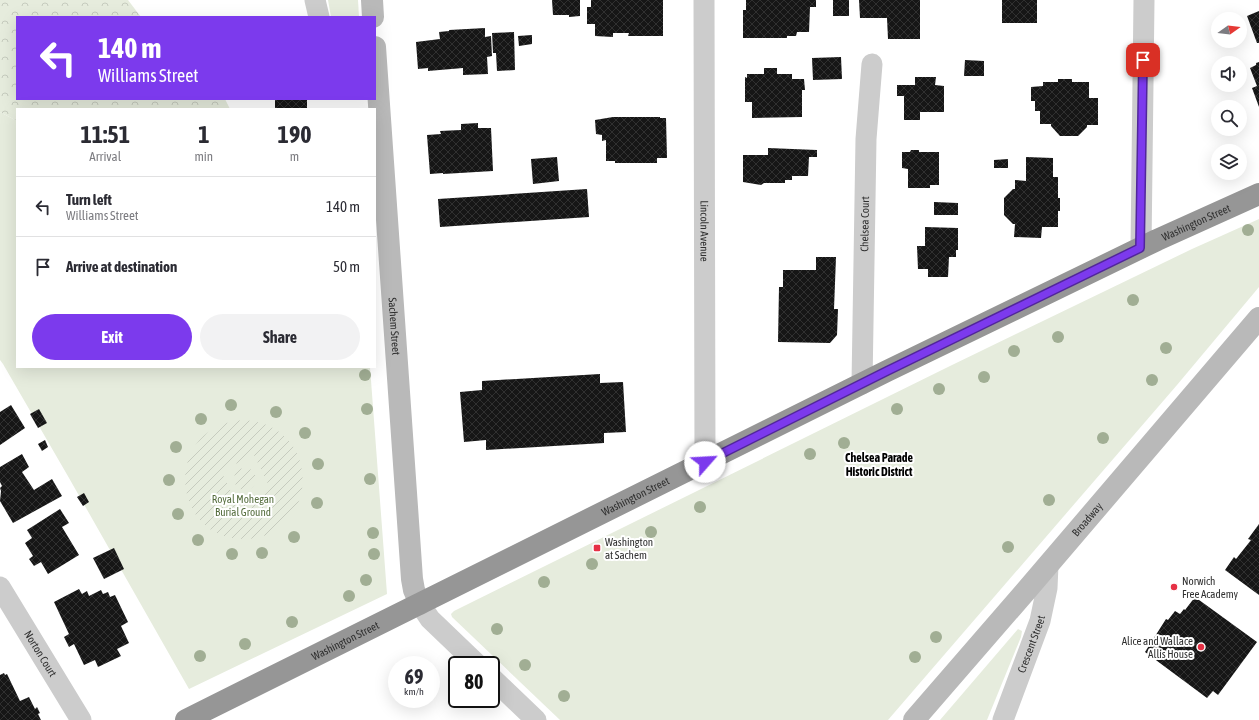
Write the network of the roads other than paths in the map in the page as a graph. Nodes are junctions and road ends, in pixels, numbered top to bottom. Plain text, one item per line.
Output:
1 (315, 0) edge
2 (372, 0) edge
3 (704, 0) edge
4 (1144, 0) edge
5 (319, 16) edge
6 (373, 16) edge
7 (376, 61) edge
8 (872, 64) dead end
9 (1259, 194) edge
10 (1140, 248) junction
11 (1259, 318) edge
12 (862, 384) junction
13 (705, 462) junction
14 (1048, 565) junction
15 (0, 587) edge
16 (420, 604) junction
17 (469, 656) edge
18 (500, 686) edge
19 (81, 720) edge
20 (186, 720) edge
21 (536, 720) edge
22 (914, 720) edge
23 (1003, 720) edge

1 - 5 street
2 - 6 street
3 - 13 street, Lincoln Avenue
4 - 10 street
7 - 16 street, Sachem Street
8 - 12 street, Chelsea Court
9 - 10 highway, Washington Street
10 - 12 highway, Washington Street
11 - 14 street, Broadway
12 - 13 highway, Washington Street
13 - 16 highway, Washington Street
14 - 22 street, Broadway
14 - 23 street, Crescent Street
15 - 19 street, Norton Court
16 - 17 street
16 - 20 highway, Washington Street
18 - 21 street

